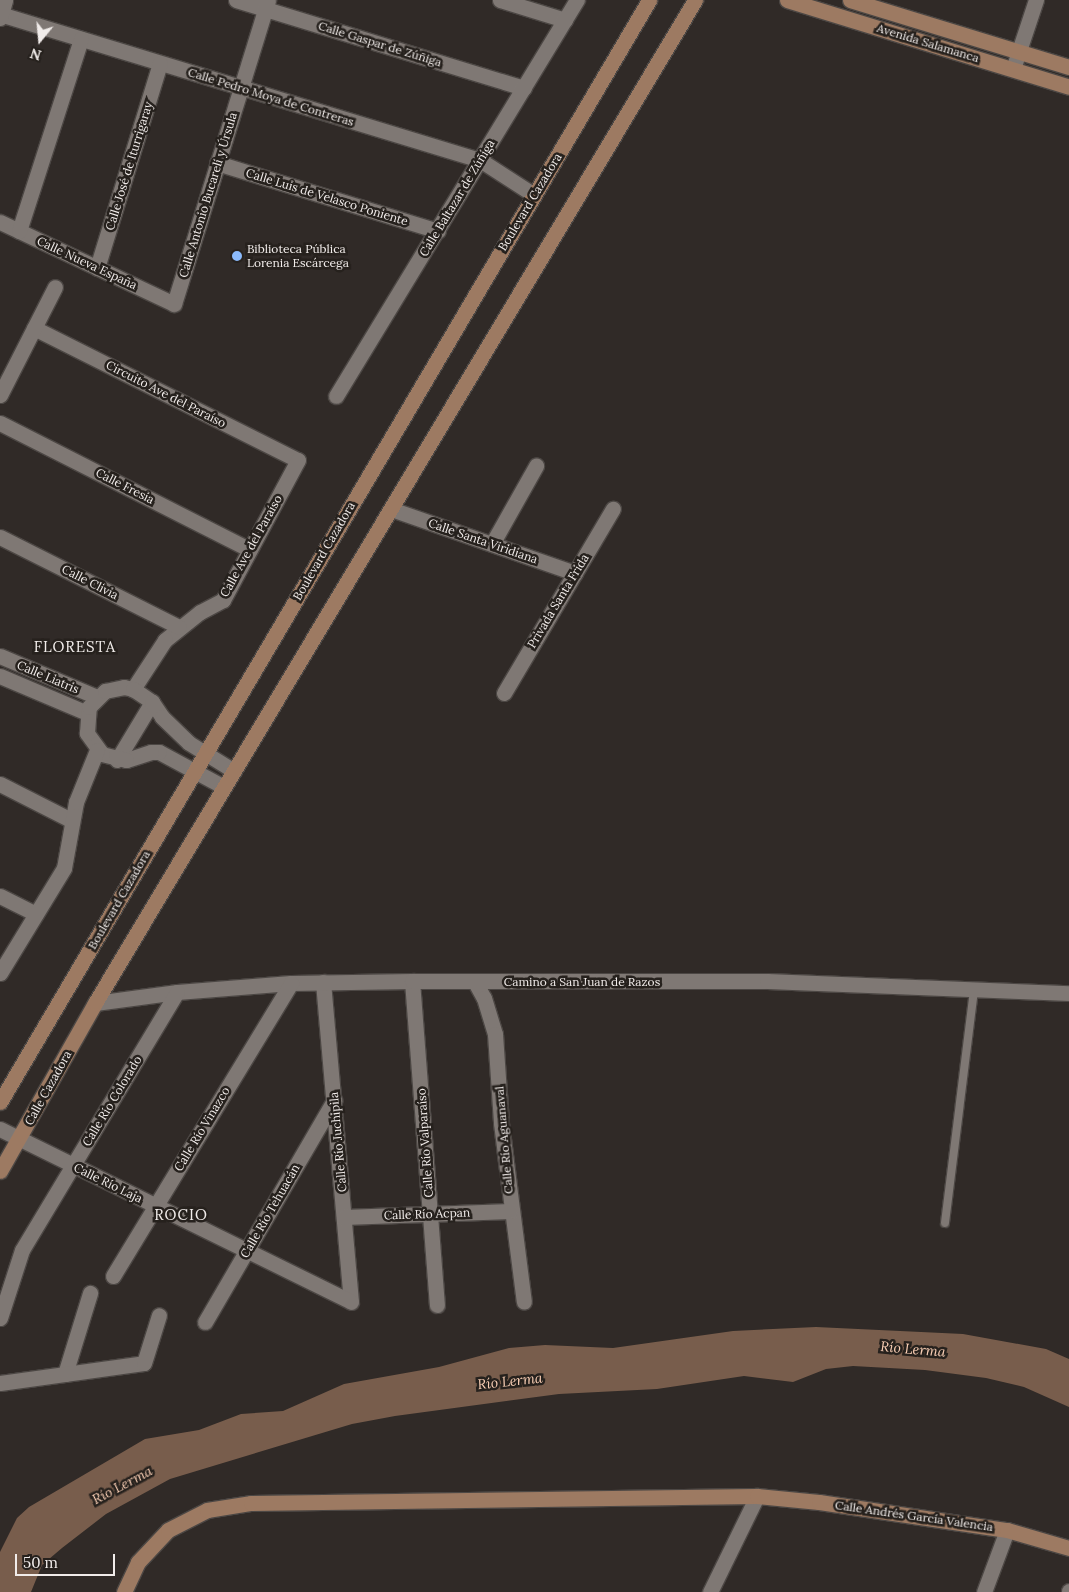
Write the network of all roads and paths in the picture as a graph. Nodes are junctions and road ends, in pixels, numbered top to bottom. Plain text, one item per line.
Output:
1 (5, 0) edge
2 (236, 0) edge
3 (500, 0) edge
4 (577, 0) edge
5 (649, 0) edge
6 (695, 0) edge
7 (787, 0) edge
8 (850, 0) edge
9 (1036, 0) edge
10 (266, 4) edge
11 (0, 16) edge
12 (565, 20) junction
13 (81, 39) junction
14 (1019, 52) junction
15 (160, 63) junction
16 (1069, 67) edge
17 (1013, 69) junction
18 (1069, 86) edge
19 (241, 87) junction
20 (524, 88) junction
21 (480, 160) junction
22 (217, 163) junction
23 (534, 195) junction
24 (0, 222) edge
25 (20, 231) junction
26 (438, 231) junction
27 (97, 268) junction
28 (55, 287) dead end
29 (174, 304) joint
30 (34, 328) junction
31 (0, 395) edge
32 (336, 396) dead end
33 (0, 423) edge
34 (298, 460) joint
35 (536, 466) dead end
36 (391, 509) junction
37 (613, 509) dead end
38 (0, 537) edge
39 (492, 544) junction
40 (250, 550) junction
41 (575, 572) junction
42 (179, 627) junction
43 (0, 656) edge
44 (0, 676) edge
45 (133, 689) junction
46 (504, 693) dead end
47 (97, 697) junction
48 (152, 702) junction
49 (87, 713) junction
50 (97, 750) junction
51 (205, 754) junction
52 (117, 760) junction
53 (195, 770) junction
54 (234, 771) junction
55 (0, 784) edge
56 (224, 787) junction
57 (71, 820) junction
58 (0, 896) edge
59 (36, 914) junction
60 (0, 973) edge
61 (412, 981) junction
62 (323, 982) junction
63 (475, 982) junction
64 (291, 983) junction
65 (974, 990) junction
66 (177, 992) junction
67 (1069, 993) edge
68 (95, 1003) junction
69 (334, 1100) junction
70 (0, 1102) edge
71 (0, 1129) edge
72 (19, 1139) junction
73 (74, 1166) junction
74 (0, 1172) edge
75 (155, 1206) junction
76 (510, 1211) junction
77 (430, 1214) junction
78 (344, 1217) junction
79 (945, 1223) dead end
80 (246, 1251) junction
81 (113, 1276) dead end
82 (90, 1293) dead end
83 (351, 1302) joint
84 (524, 1302) dead end
85 (437, 1305) dead end
86 (159, 1314) dead end
87 (0, 1318) edge
88 (205, 1322) dead end
89 (65, 1374) junction
90 (0, 1383) edge
91 (757, 1496) junction
92 (1007, 1530) junction
93 (1069, 1548) edge
94 (124, 1592) edge
95 (710, 1592) edge
96 (984, 1592) edge

1 - 11 street
2 - 10 street, Calle Gaspar de Zúñiga
3 - 12 street
4 - 12 street, Calle Baltazar de Zúñiga
5 - 23 street, Boulevard Cazadora
6 - 36 street
7 - 17 street, Avenida Salamanca
8 - 14 street, Avenida Salamanca
9 - 14 street
10 - 19 street, Calle Antonio Bucareli y Úrsula
10 - 20 street, Calle Gaspar de Zúñiga
11 - 13 street, Calle Pedro Moya de Contreras
12 - 20 street, Calle Baltazar de Zúñiga
13 - 15 street, Calle Pedro Moya de Contreras
13 - 25 street
14 - 16 street, Avenida Salamanca
14 - 17 street
15 - 19 street, Calle Pedro Moya de Contreras
15 - 27 street, Calle José de Iturrigaray
17 - 18 street, Avenida Salamanca
19 - 21 street, Calle Pedro Moya de Contreras
19 - 22 street, Calle Antonio Bucareli y Úrsula
20 - 21 street, Calle Baltazar de Zúñiga
21 - 23 street, Calle Pedro Moya de Contreras
21 - 26 street, Calle Baltazar de Zúñiga
22 - 26 street, Calle Luis de Velasco Poniente
22 - 29 street, Calle Antonio Bucareli y Úrsula
23 - 51 street, Boulevard Cazadora
24 - 25 street, Calle Nueva España
25 - 27 street, Calle Nueva España
26 - 32 street, Calle Baltazar de Zúñiga
27 - 29 street, Calle Nueva España
28 - 30 street
30 - 31 street
30 - 34 street, Circuito Ave del Paraíso
33 - 40 street, Calle Fresia
34 - 40 street, Calle Ave del Paraíso
35 - 39 street
36 - 39 street, Calle Santa Viridiana
36 - 54 street
37 - 41 street, Privada Santa Frida
38 - 42 street, Calle Clivia
39 - 41 street, Calle Santa Viridiana
40 - 42 street, Calle Ave del Paraíso
41 - 46 street, Privada Santa Frida
42 - 45 street, Calle Ave del Paraíso
43 - 47 street, Calle Liatris
44 - 49 street, Calle Liatris
45 - 47 street
45 - 48 street
47 - 49 street, Calle Liatris
48 - 51 street
48 - 52 street
49 - 50 street
50 - 52 street
50 - 57 street
51 - 53 street, Boulevard Cazadora
51 - 54 street
52 - 53 street
53 - 56 street
53 - 70 street, Boulevard Cazadora
54 - 56 street
55 - 57 street
56 - 68 street
57 - 59 street
58 - 59 street
59 - 60 street
61 - 62 street, Camino a San Juan de Razos
61 - 63 street, Camino a San Juan de Razos
61 - 77 street, Calle Río Valparaíso
62 - 64 street, Camino a San Juan de Razos
62 - 69 street, Calle Río Juchipila
63 - 65 street, Camino a San Juan de Razos
63 - 76 street, Calle Río Aguanaval
64 - 66 street, Camino a San Juan de Razos
64 - 75 street, Calle Río Vinazco
65 - 67 street, Camino a San Juan de Razos
65 - 79 lane
66 - 68 street, Camino a San Juan de Razos
66 - 73 street, Calle Río Colorado
68 - 72 street, Calle Cazadora
69 - 78 street, Calle Río Juchipila
69 - 80 street, Calle Río Tehuacán
71 - 72 street, Calle Río Laja
72 - 73 street, Calle Río Laja
72 - 74 street, Calle Cazadora
73 - 75 street, Calle Río Laja
73 - 87 street, Calle Río Colorado
75 - 80 street, Calle Río Laja
75 - 81 street, Calle Río Vinazco
76 - 77 street, Calle Río Acpan
76 - 84 street, Calle Río Aguanaval
77 - 78 street, Calle Río Acpan
77 - 85 street, Calle Río Valparaíso
78 - 83 street, Calle Río Juchipila
80 - 83 street, Calle Río Laja
80 - 88 street, Calle Río Tehuacán
82 - 89 street
86 - 89 street
89 - 90 street
91 - 92 street, Calle Andrés García Valencia
91 - 94 street, Calle Andrés García Valencia
91 - 95 street
92 - 93 street, Calle Andrés García Valencia
92 - 96 street

